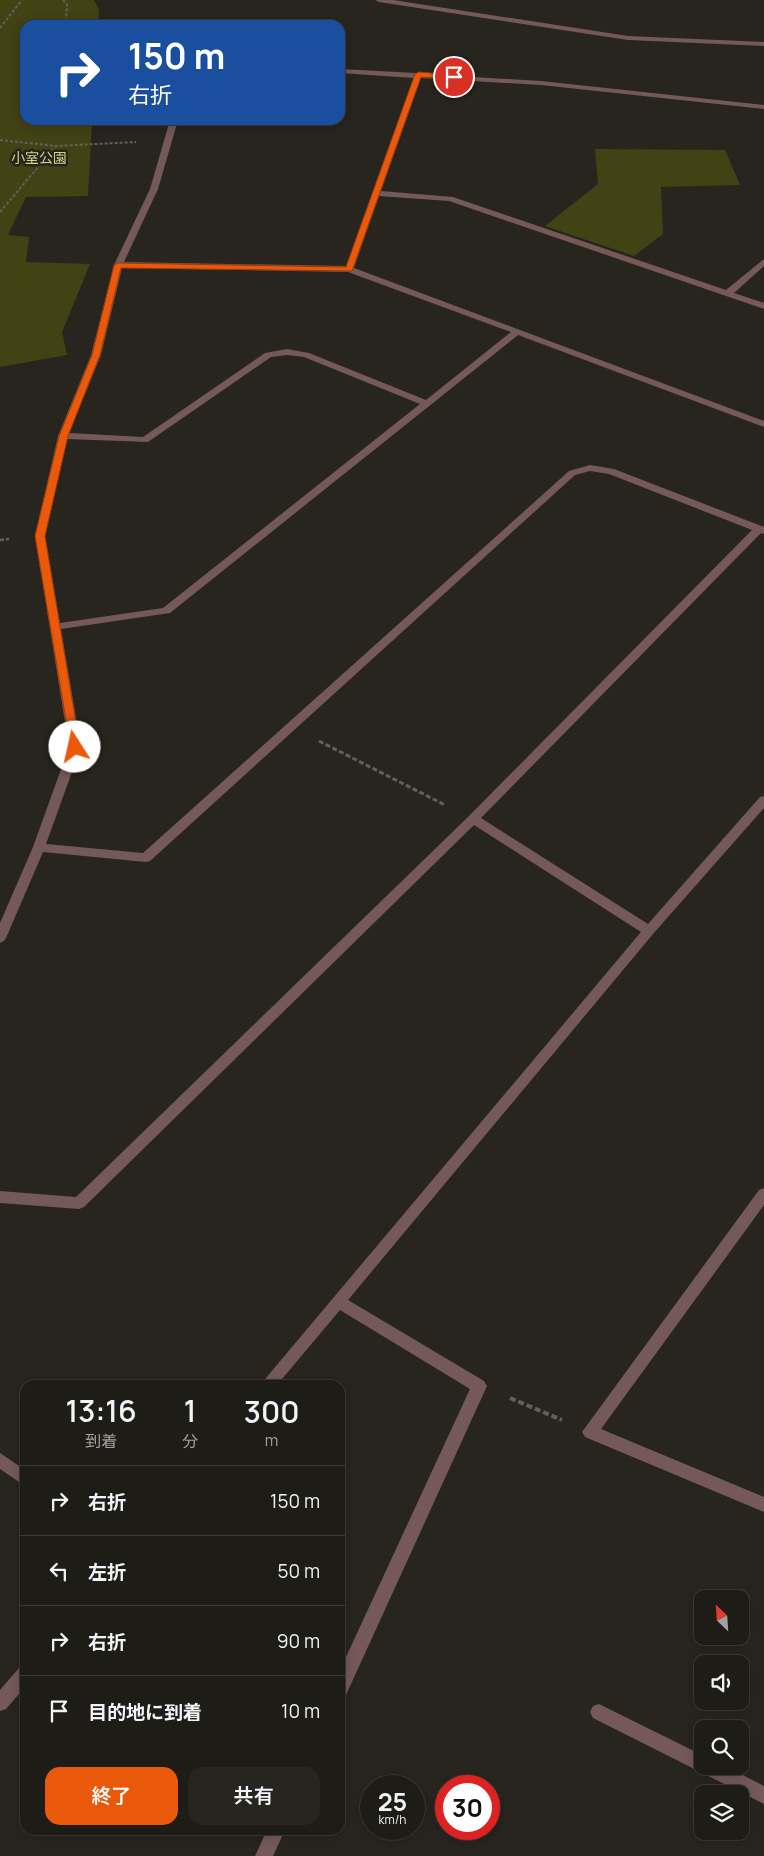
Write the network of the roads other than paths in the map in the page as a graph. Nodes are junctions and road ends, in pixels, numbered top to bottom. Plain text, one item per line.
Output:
1 (379, 0) edge
2 (764, 44) edge
3 (345, 71) edge
4 (419, 74) junction
5 (764, 107) edge
6 (172, 125) edge
7 (375, 192) junction
8 (764, 262) edge
9 (118, 265) junction
10 (349, 269) junction
11 (728, 293) junction
12 (764, 306) edge
13 (518, 331) junction
14 (426, 403) junction
15 (764, 424) edge
16 (63, 436) junction
17 (762, 530) edge
18 (54, 627) junction
19 (764, 800) edge
20 (474, 819) junction
21 (39, 847) junction
22 (649, 932) junction
23 (0, 938) edge
24 (764, 1194) edge
25 (0, 1197) edge
26 (338, 1302) junction
27 (272, 1380) edge
28 (0, 1460) edge
29 (20, 1475) edge
30 (764, 1505) edge
31 (345, 1678) edge
32 (20, 1680) edge
33 (0, 1703) edge
34 (599, 1712) dead end
35 (694, 1760) edge
36 (724, 1775) edge
37 (764, 1795) edge
38 (274, 1835) edge
39 (264, 1856) edge

1 - 2 street
3 - 4 street
4 - 5 street
4 - 7 street
6 - 9 street
7 - 10 street
7 - 11 street
8 - 11 street
9 - 10 street
9 - 16 street
10 - 13 street
11 - 12 street
13 - 14 street
13 - 15 street
14 - 16 street
14 - 18 street
16 - 18 street
17 - 20 street
17 - 21 street
18 - 21 street
19 - 22 street
20 - 22 street
20 - 25 street
21 - 23 street
22 - 26 street
24 - 30 street
26 - 27 street
26 - 31 street
28 - 29 street
32 - 33 street
34 - 35 street
36 - 37 street
38 - 39 street

